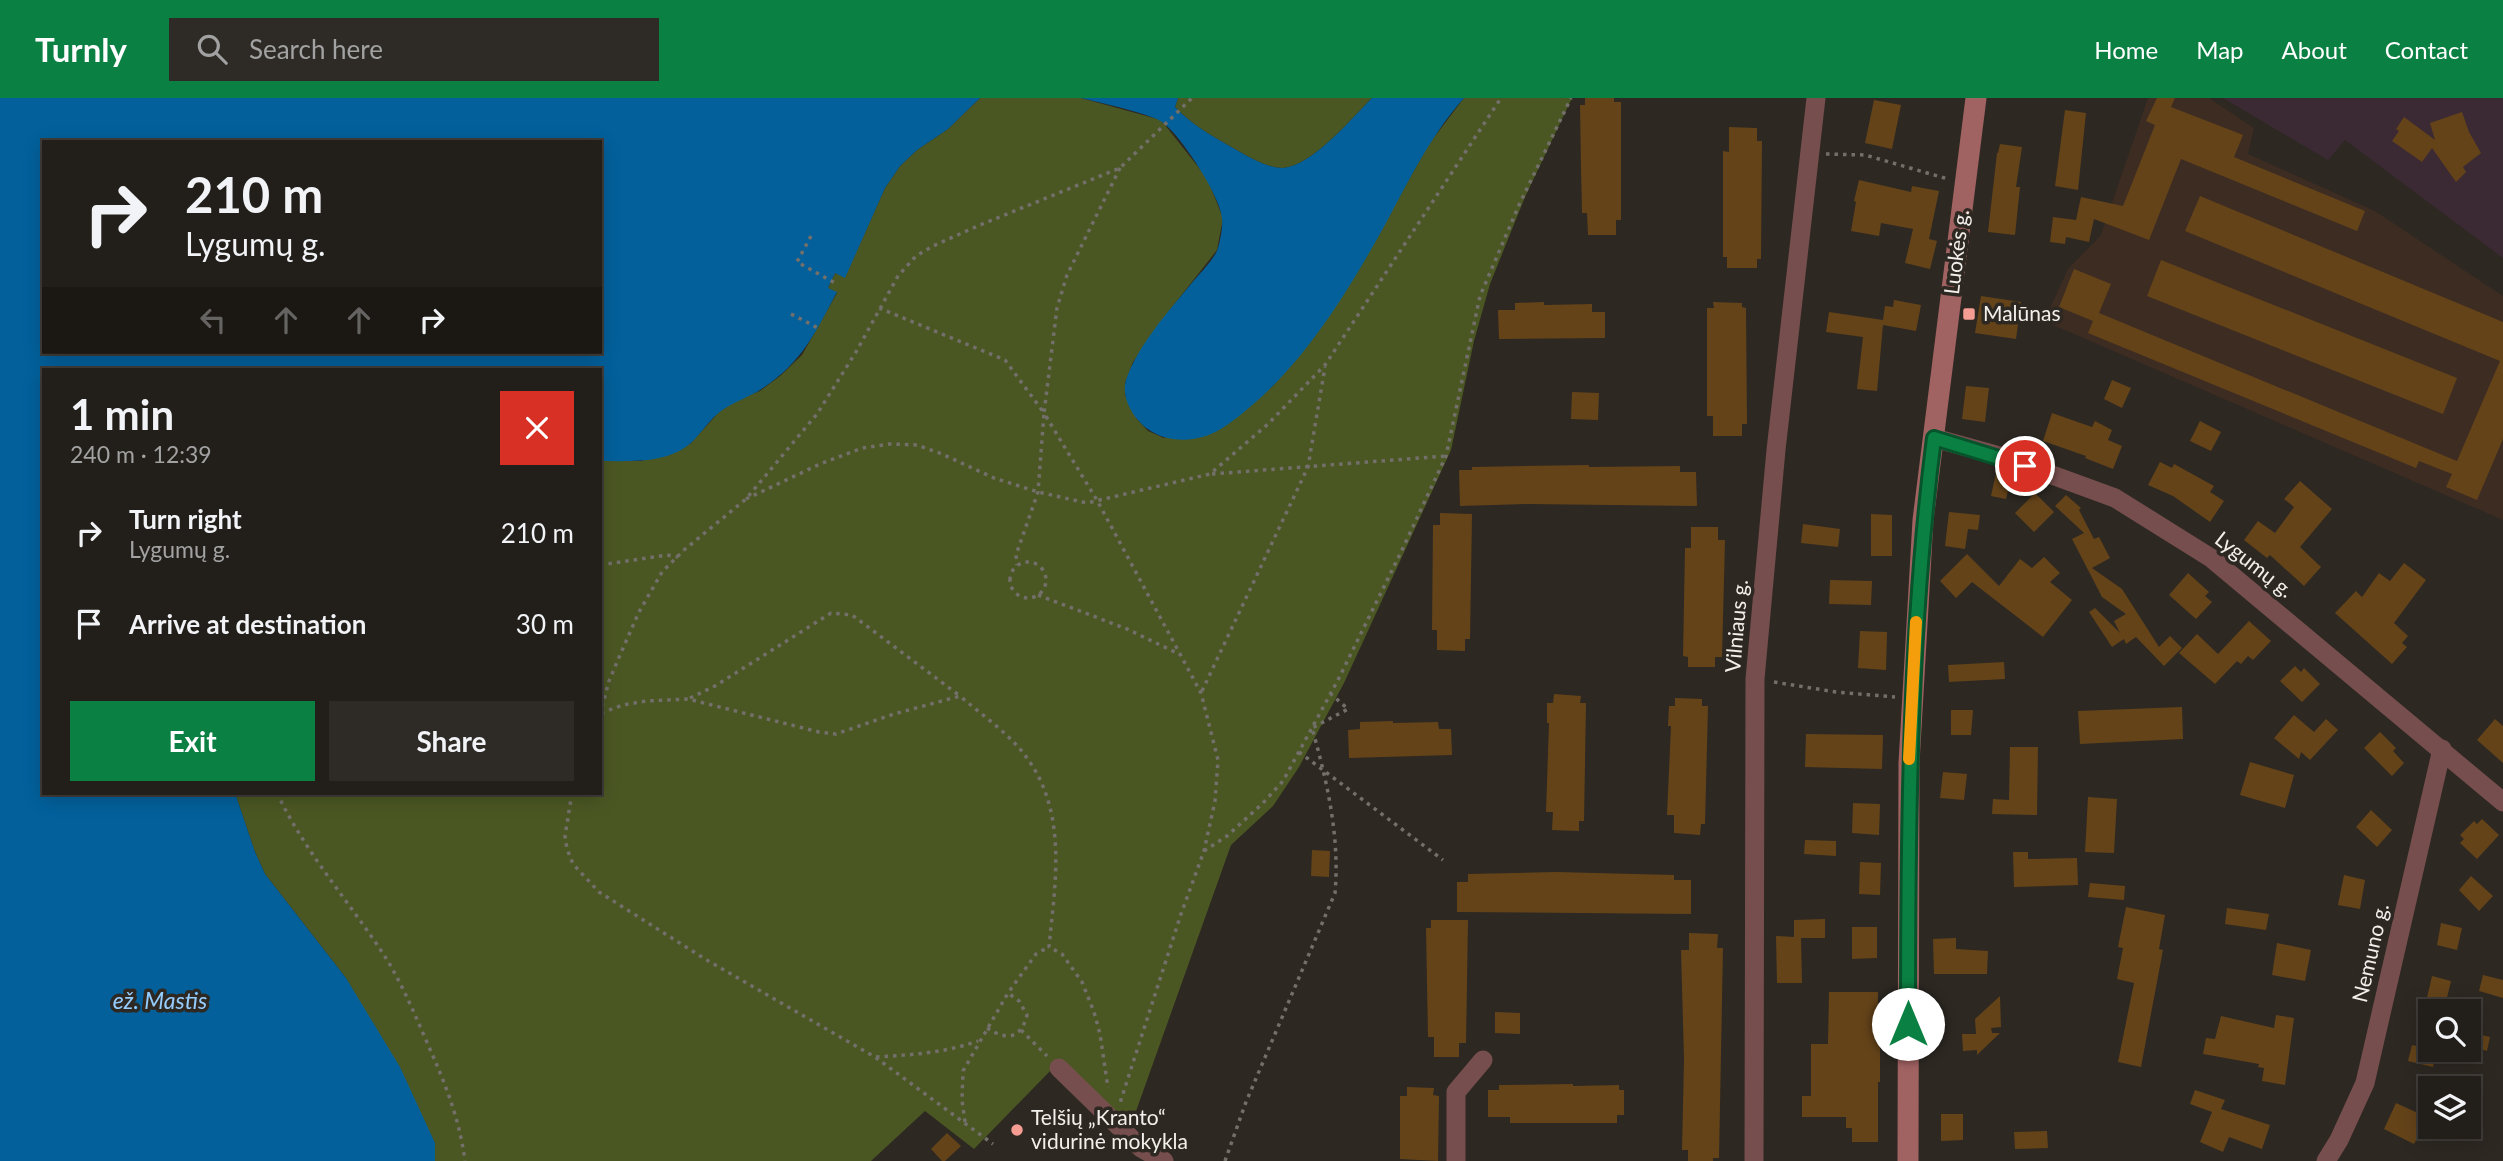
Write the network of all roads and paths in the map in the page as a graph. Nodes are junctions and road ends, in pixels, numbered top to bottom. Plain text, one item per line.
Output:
1 (1192, 98) edge
2 (1501, 98) edge
3 (1571, 98) edge
4 (1816, 98) edge
5 (1976, 98) edge
6 (1810, 154) junction
7 (1120, 168) junction
8 (1966, 183) junction
9 (811, 236) dead end
10 (837, 284) dead end
11 (879, 308) junction
12 (791, 314) dead end
13 (820, 329) dead end
14 (1325, 365) junction
15 (1044, 413) junction
16 (1934, 438) junction
17 (1446, 456) junction
18 (1308, 467) junction
19 (1209, 474) junction
20 (1038, 492) junction
21 (746, 499) junction
22 (1098, 502) junction
23 (678, 557) junction
24 (602, 565) edge
25 (1017, 565) junction
26 (1038, 595) junction
27 (1181, 655) junction
28 (1755, 679) junction
29 (1201, 693) junction
30 (1331, 694) junction
31 (960, 696) junction
32 (1911, 698) junction
33 (688, 699) junction
34 (1348, 709) junction
35 (1354, 709) dead end
36 (602, 710) edge
37 (602, 714) edge
38 (1312, 728) junction
39 (2442, 749) junction
40 (1299, 752) junction
41 (1325, 771) junction
42 (278, 795) edge
43 (572, 795) edge
44 (2503, 802) edge
45 (1204, 851) junction
46 (1444, 860) dead end
47 (1049, 947) junction
48 (1008, 993) junction
49 (987, 1028) junction
50 (1021, 1030) junction
51 (980, 1040) junction
52 (875, 1057) junction
53 (1483, 1060) dead end
54 (1059, 1068) joint
55 (1114, 1117) junction
56 (965, 1122) junction
57 (993, 1144) dead end
58 (465, 1161) edge
59 (1164, 1161) edge
60 (1225, 1161) edge
61 (1456, 1161) edge
62 (1754, 1161) edge
63 (1908, 1161) edge
64 (2326, 1161) edge

1 - 7 path
2 - 14 path
3 - 17 path
4 - 6 street, Vilniaus g.
5 - 8 main road, Luokės g.
6 - 8 path
6 - 28 street, Vilniaus g.
7 - 11 path
7 - 15 path
8 - 16 main road, Luokės g.
9 - 10 path
11 - 15 path
11 - 21 path
12 - 13 path
14 - 18 path
14 - 19 path
15 - 20 path
15 - 22 path
16 - 32 main road, Luokės g.
16 - 39 street, Lygumų g.
17 - 18 path
17 - 30 path
18 - 19 path
18 - 29 path
19 - 22 path
20 - 21 path
20 - 22 path
20 - 25 path
21 - 23 path
22 - 27 path
23 - 24 path
23 - 36 path
25 - 26 path
25 - 26 path
26 - 27 path
27 - 29 path
28 - 32 path
28 - 62 street, Vilniaus g.
29 - 45 path
30 - 34 path
30 - 38 path
31 - 33 path
31 - 33 path
31 - 47 path
32 - 63 main road, Luokės g.
33 - 37 path
34 - 35 path
34 - 38 path
38 - 40 path
38 - 41 path
39 - 44 street, Lygumų g.
39 - 64 street, Nemuno g.
40 - 41 path
40 - 45 path
41 - 46 path
41 - 60 path
42 - 58 path
43 - 52 path
45 - 55 path
47 - 48 path
47 - 55 path
48 - 49 path
48 - 50 path
49 - 50 path
49 - 51 path
50 - 54 path
51 - 52 path
51 - 56 path
52 - 56 path
53 - 61 street
54 - 55 street
55 - 59 street
56 - 57 path

